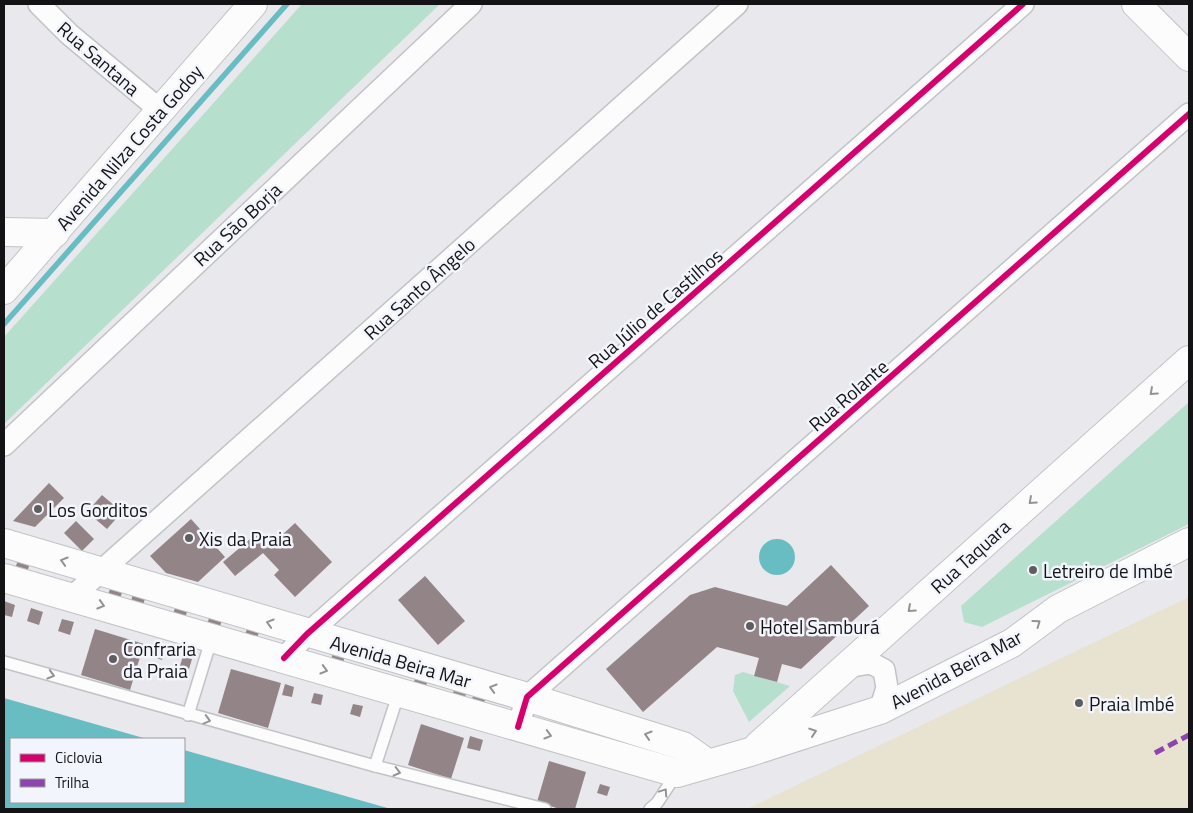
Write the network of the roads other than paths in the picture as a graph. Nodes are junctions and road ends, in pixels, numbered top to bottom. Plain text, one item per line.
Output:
1 (39, 4) edge
2 (253, 4) edge
3 (471, 4) edge
4 (737, 4) edge
5 (1023, 4) edge
6 (1136, 4) edge
7 (1189, 57) edge
8 (160, 110) junction
9 (1189, 114) edge
10 (4, 232) edge
11 (55, 233) junction
12 (4, 290) edge
13 (1189, 360) edge
14 (4, 445) edge
15 (1189, 542) edge
16 (4, 543) edge
17 (100, 573) junction
18 (4, 578) edge
19 (72, 597) junction
20 (308, 634) junction
21 (212, 637) junction
22 (284, 658) junction
23 (4, 662) edge
24 (846, 667) junction
25 (399, 692) junction
26 (527, 697) junction
27 (880, 710) junction
28 (188, 715) junction
29 (518, 727) junction
30 (683, 746) junction
31 (750, 752) junction
32 (708, 763) junction
33 (376, 766) junction
34 (677, 773) junction
35 (545, 809) edge
36 (650, 809) edge

1 - 8 street, Rua Santana
2 - 8 main road, Avenida Nilza Costa Godoy
3 - 14 street, Rua São Borja
4 - 17 street, Rua Santo Ângelo
5 - 20 street, Rua Júlio de Castilhos
6 - 7 main road
8 - 11 main road, Avenida Nilza Costa Godoy
9 - 26 street, Rua Rolante
10 - 11 main road
11 - 12 main road, Avenida Nilza Costa Godoy
13 -> 24 main road, Rua Taquara
27 -> 15 main road, Avenida Beira Mar
17 -> 16 main road, Avenida Beira Mar
17 - 19 street, Rua Santo Ângelo
20 -> 17 main road, Avenida Beira Mar
18 - 19 main road, Avenida Beira Mar
19 -> 21 main road, Avenida Beira Mar
20 - 22 street, Rua Júlio de Castilhos
26 -> 20 main road, Avenida Beira Mar
21 - 22 main road, Avenida Beira Mar
21 - 28 lane
22 -> 25 main road, Avenida Beira Mar
23 -> 28 lane
24 - 27 street
24 - 31 main road, Rua Taquara
25 - 29 main road, Avenida Beira Mar
25 - 33 lane
26 - 29 street
30 -> 26 main road, Avenida Beira Mar
31 -> 27 main road, Avenida Beira Mar
28 -> 33 lane
29 -> 34 main road, Avenida Beira Mar
30 - 32 main road, Avenida Beira Mar
30 - 34 street
31 - 32 main road, Avenida Beira Mar
32 - 34 main road, Avenida Beira Mar
33 -> 35 lane
36 -> 34 lane

